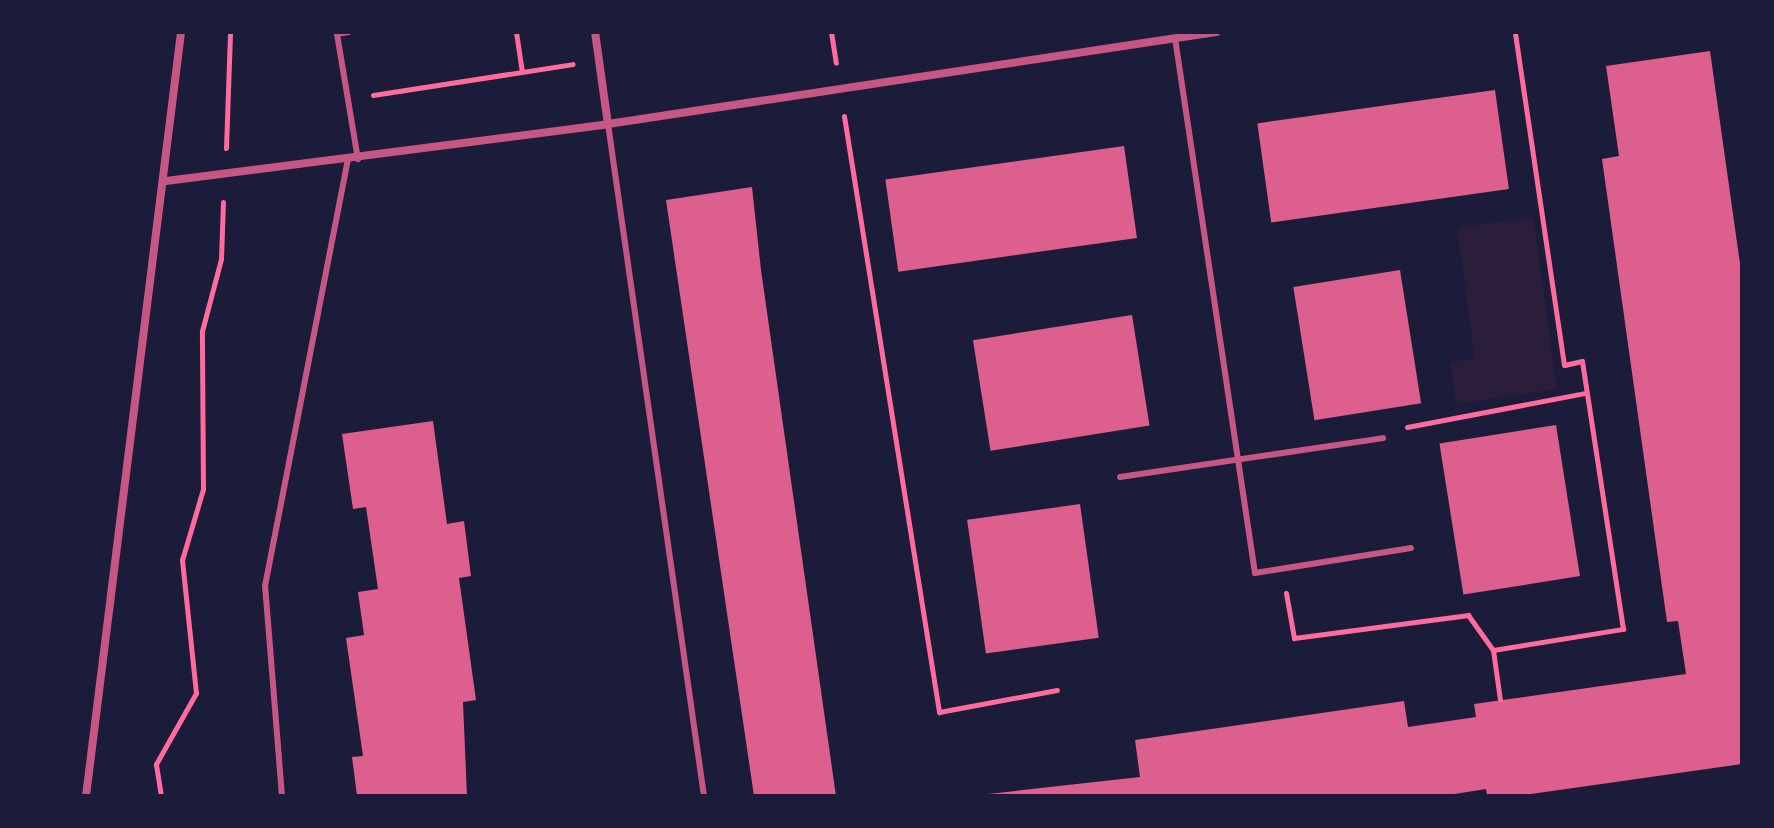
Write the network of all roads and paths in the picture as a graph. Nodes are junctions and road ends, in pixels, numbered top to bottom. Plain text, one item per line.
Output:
1 (181, 32) edge
2 (230, 32) edge
3 (349, 32) edge
4 (516, 32) edge
5 (595, 32) edge
6 (1216, 32) edge
7 (1515, 32) edge
8 (1175, 35) edge
9 (599, 61) junction
10 (522, 72) junction
11 (840, 88) junction
12 (348, 98) junction
13 (608, 124) junction
14 (353, 160) junction
15 (224, 179) junction
16 (166, 181) junction
17 (1586, 393) junction
18 (1383, 438) joint
19 (1236, 460) junction
20 (1120, 477) dead end
21 (1411, 548) dead end
22 (1282, 569) junction
23 (1493, 650) junction
24 (1057, 690) dead end
25 (1500, 700) dead end
26 (86, 796) edge
27 (161, 796) edge
28 (282, 796) edge
29 (704, 796) edge

1 - 16 street
2 - 15 path
3 - 12 lane
4 - 10 path
5 - 9 street
6 - 8 street
7 - 17 path
8 - 11 street
8 - 19 lane
9 - 10 path
9 - 13 street
10 - 12 path
11 - 13 street
11 - 24 path
12 - 14 lane
13 - 14 street
13 - 29 lane
14 - 15 street
14 - 28 lane
15 - 16 street
15 - 27 path
16 - 26 street
17 - 18 path
17 - 23 path
18 - 19 lane
19 - 20 lane
19 - 22 lane
21 - 22 lane
22 - 23 path
23 - 25 path

